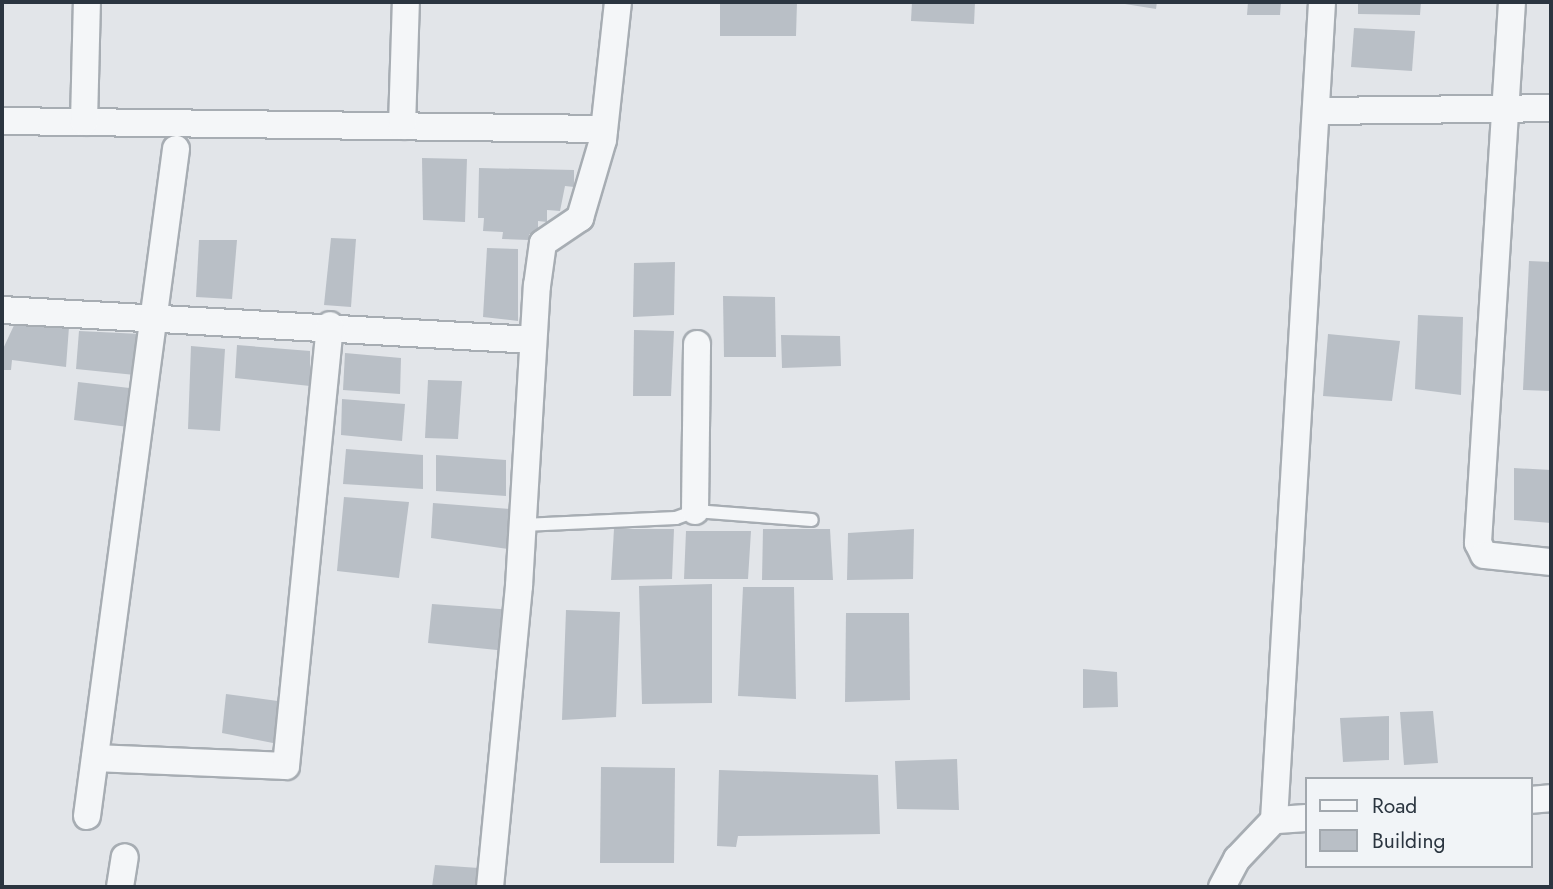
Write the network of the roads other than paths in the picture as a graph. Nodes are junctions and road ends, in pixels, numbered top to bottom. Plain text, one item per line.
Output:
1 (87, 2) edge
2 (406, 2) edge
3 (618, 2) edge
4 (1322, 2) edge
5 (1512, 2) edge
6 (1502, 106) junction
7 (1551, 108) edge
8 (1318, 111) junction
9 (2, 121) edge
10 (84, 122) junction
11 (402, 126) junction
12 (604, 129) junction
13 (176, 149) dead end
14 (2, 310) edge
15 (157, 319) junction
16 (330, 325) junction
17 (533, 340) junction
18 (697, 344) dead end
19 (695, 511) junction
20 (812, 520) dead end
21 (523, 525) junction
22 (1551, 562) edge
23 (95, 758) junction
24 (1551, 798) edge
25 (1532, 800) edge
26 (87, 816) dead end
27 (1304, 818) edge
28 (1274, 820) junction
29 (125, 857) dead end
30 (120, 887) edge
31 (490, 887) edge
32 (1222, 887) edge

1 - 10 street
2 - 11 street
3 - 12 street
4 - 8 street
5 - 6 street
6 - 7 street
6 - 8 street
6 - 22 street
8 - 28 street
9 - 10 street
10 - 11 street
11 - 12 street
12 - 17 street
13 - 15 street
14 - 15 street
15 - 16 street
15 - 23 street
16 - 17 street
16 - 23 street
17 - 21 street
18 - 19 street
19 - 20 lane
19 - 21 lane
21 - 31 street
23 - 26 street
24 - 25 street
27 - 28 street
28 - 32 street
29 - 30 street

